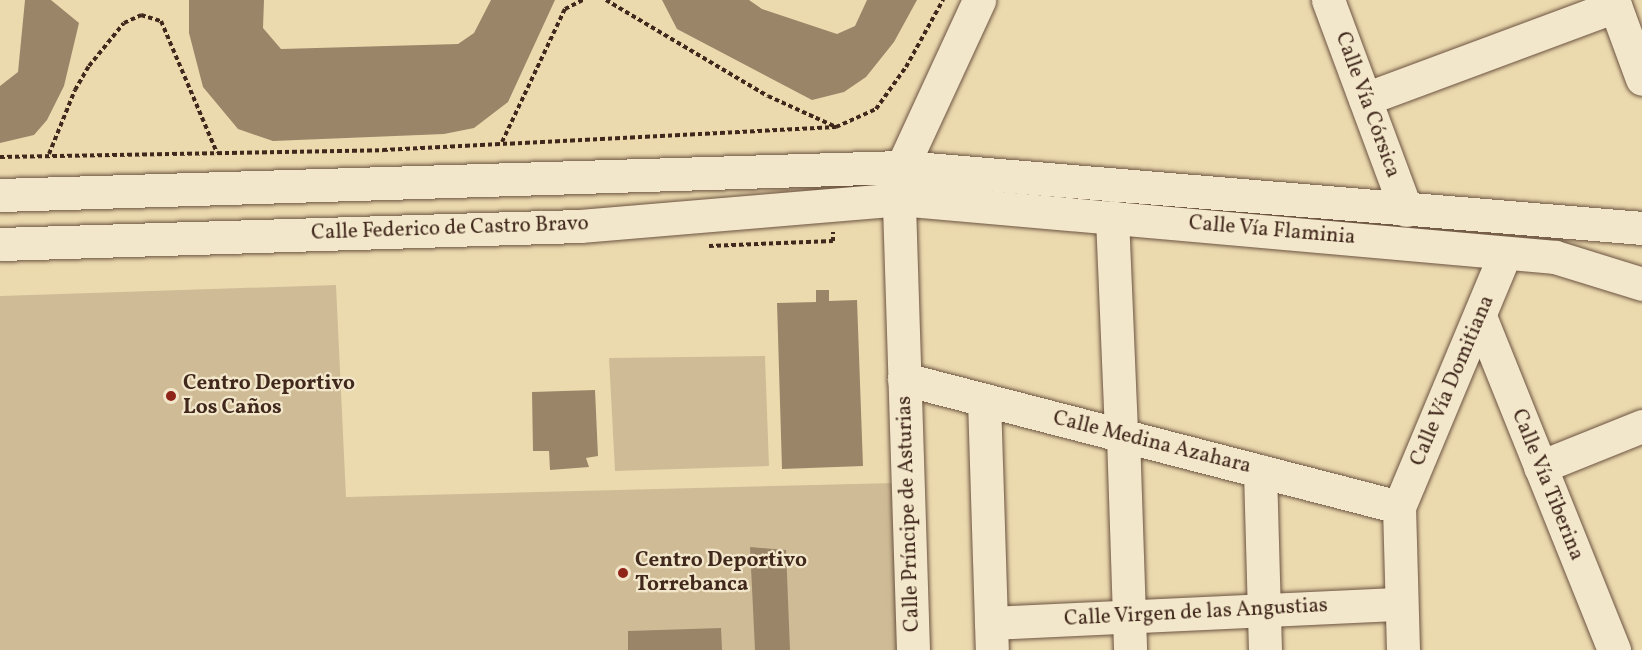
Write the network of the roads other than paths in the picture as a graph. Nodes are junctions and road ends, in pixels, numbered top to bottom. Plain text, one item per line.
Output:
1 (979, 0) edge
2 (1328, 0) edge
3 (1614, 3) edge
4 (1642, 79) edge
5 (1365, 99) junction
6 (900, 183) junction
7 (0, 195) edge
8 (1406, 210) junction
9 (1112, 217) junction
10 (1642, 228) edge
11 (0, 244) edge
12 (1505, 254) junction
13 (1642, 284) edge
14 (1481, 319) junction
15 (904, 379) junction
16 (984, 400) junction
17 (1642, 426) edge
18 (1122, 436) junction
19 (1540, 467) junction
20 (1260, 471) junction
21 (1400, 507) junction
22 (1264, 608) junction
23 (1129, 615) junction
24 (1408, 634) edge
25 (991, 636) edge
26 (913, 650) edge
27 (1130, 650) edge
28 (1265, 650) edge
29 (1614, 650) edge

1 - 6 street
2 - 5 street, Calle Vía Córsica
3 - 4 street
3 - 5 street
5 - 8 street, Calle Vía Córsica
6 - 7 street
6 - 8 street, Calle Vía Flaminia
6 - 9 street, Calle Vía Flaminia
6 - 11 street, Calle Federico de Castro Bravo
6 - 15 street, Calle Príncipe de Asturias
8 - 10 street, Calle Vía Flaminia
9 - 12 street, Calle Vía Flaminia
9 - 18 street
12 - 13 street, Calle Vía Flaminia
12 - 14 street, Calle Vía Domitiana
14 - 19 street, Calle Vía Tiberina
14 - 21 street, Calle Vía Domitiana
15 - 16 street, Calle Medina Azahara
15 - 26 street, Calle Príncipe de Asturias
16 - 18 street, Calle Medina Azahara
16 - 25 street
17 - 19 street
18 - 20 street, Calle Medina Azahara
18 - 23 street
19 - 29 street, Calle Vía Tiberina
20 - 21 street, Calle Medina Azahara
20 - 22 street
21 - 24 street
22 - 23 street, Calle Virgen de las Angustias
22 - 24 street, Calle Virgen de las Angustias
22 - 28 street
23 - 25 street, Calle Virgen de las Angustias
23 - 27 street

